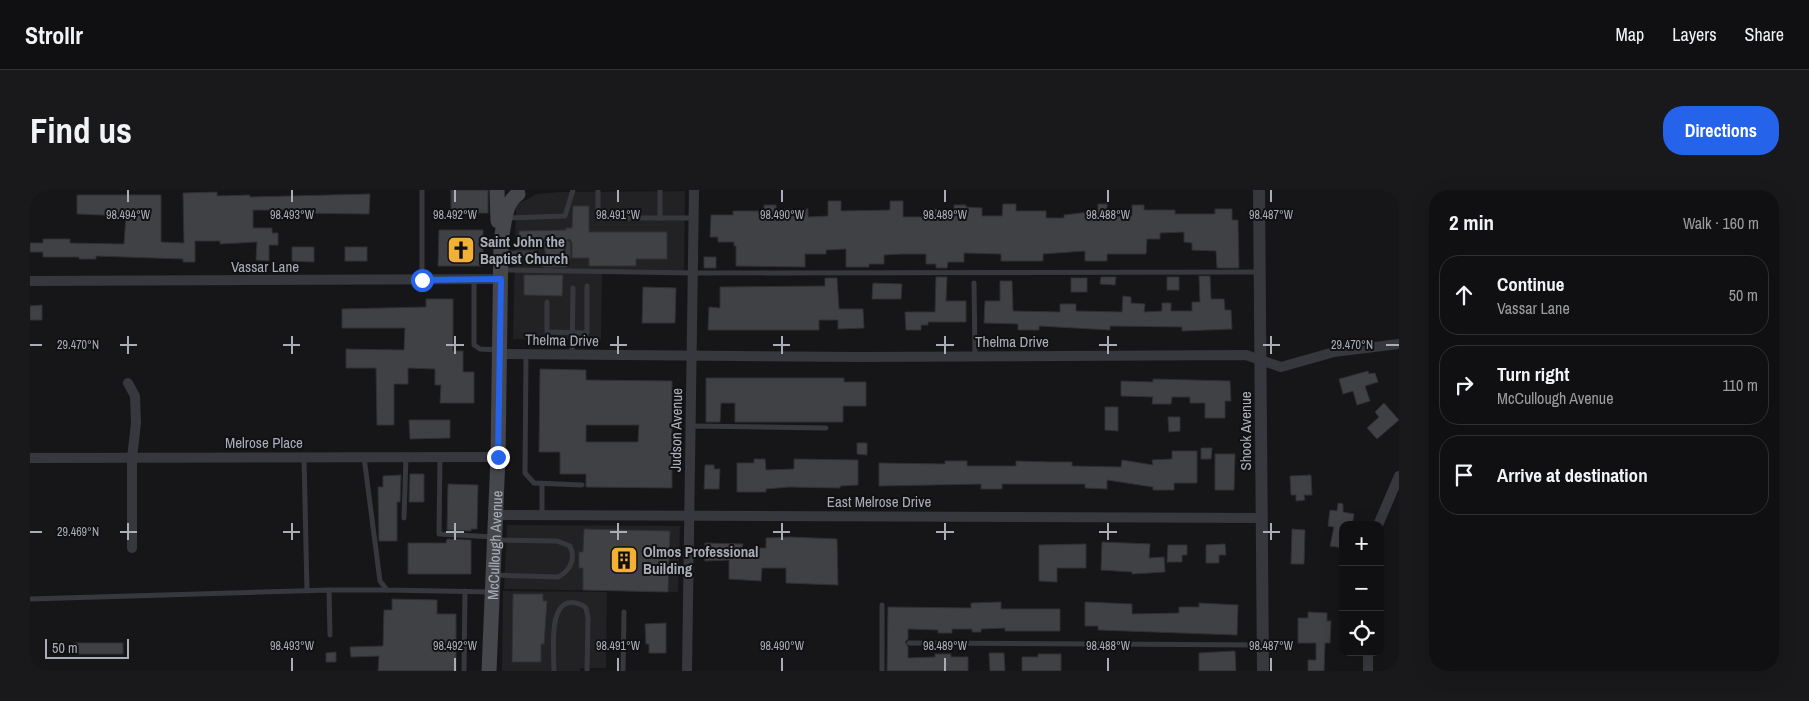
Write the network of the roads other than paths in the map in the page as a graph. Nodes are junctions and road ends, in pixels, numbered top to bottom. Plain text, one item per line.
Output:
1 (422, 190) edge
2 (497, 190) edge
3 (573, 190) edge
4 (598, 190) edge
5 (660, 190) edge
6 (694, 190) edge
7 (1260, 190) edge
8 (517, 191) edge
9 (506, 218) junction
10 (660, 218) junction
11 (694, 218) junction
12 (568, 243) dead end
13 (501, 246) junction
14 (561, 268) junction
15 (1260, 272) junction
16 (693, 273) junction
17 (501, 275) junction
18 (422, 280) junction
19 (474, 280) junction
20 (30, 281) edge
21 (974, 283) dead end
22 (588, 286) dead end
23 (573, 288) dead end
24 (548, 302) dead end
25 (573, 333) junction
26 (1399, 344) edge
27 (501, 352) junction
28 (526, 355) junction
29 (572, 355) junction
30 (692, 356) junction
31 (975, 356) junction
32 (1261, 360) junction
33 (128, 383) dead end
34 (690, 426) junction
35 (826, 428) dead end
36 (304, 456) junction
37 (364, 456) junction
38 (406, 456) junction
39 (440, 456) junction
40 (498, 457) junction
41 (30, 458) edge
42 (132, 458) junction
43 (1399, 476) edge
44 (542, 485) junction
45 (582, 485) dead end
46 (496, 514) junction
47 (542, 515) junction
48 (690, 516) junction
49 (404, 518) dead end
50 (1261, 518) junction
51 (1380, 521) edge
52 (494, 539) junction
53 (132, 548) dead end
54 (493, 575) junction
55 (329, 590) junction
56 (387, 590) junction
57 (307, 591) junction
58 (465, 591) junction
59 (492, 592) junction
60 (30, 599) edge
61 (882, 605) dead end
62 (624, 612) dead end
63 (330, 635) dead end
64 (909, 643) dead end
65 (1262, 645) junction
66 (1368, 656) edge
67 (464, 671) edge
68 (489, 671) edge
69 (554, 671) edge
70 (587, 671) edge
71 (622, 671) edge
72 (688, 671) edge
73 (882, 671) edge
74 (1263, 671) edge
75 (1368, 671) edge

1 - 18 lane
2 - 13 main road, McCullough Avenue
3 - 9 lane
4 - 10 lane
5 - 10 lane
6 - 11 street, Judson Avenue
7 - 15 street, Shook Avenue
8 - 9 main road, McCullough Avenue
9 - 13 main road, McCullough Avenue
10 - 11 lane
11 - 16 street, Judson Avenue
12 - 14 lane
13 - 14 lane
13 - 17 main road, McCullough Avenue
14 - 16 lane
14 - 17 lane
15 - 16 lane
15 - 32 street, Shook Avenue
16 - 30 street, Judson Avenue
17 - 19 street, Vassar Lane
17 - 27 main road, McCullough Avenue
18 - 19 street, Vassar Lane
18 - 20 street, Vassar Lane
19 - 27 lane
21 - 31 lane
22 - 25 lane
23 - 25 lane
24 - 25 lane
25 - 29 lane
26 - 32 street, Thelma Drive
27 - 28 street, Thelma Drive
27 - 40 main road, McCullough Avenue
28 - 29 street, Thelma Drive
28 - 44 lane
29 - 30 street, Thelma Drive
30 - 31 street, Thelma Drive
30 - 34 street, Judson Avenue
31 - 32 street, Thelma Drive
32 - 50 street, Shook Avenue
33 - 42 street
34 - 35 lane
34 - 48 street, Judson Avenue
36 - 37 street, Melrose Place
36 - 42 street, Melrose Place
36 - 57 lane
37 - 38 street, Melrose Place
37 - 56 lane
38 - 39 street, Melrose Place
38 - 49 lane
39 - 40 street, Melrose Place
39 - 52 lane
40 - 46 main road, McCullough Avenue
41 - 42 street, Melrose Place
42 - 53 street
43 - 51 street
44 - 45 lane
44 - 47 lane
46 - 47 street, East Melrose Drive
46 - 52 main road, McCullough Avenue
47 - 48 street, East Melrose Drive
48 - 50 street, East Melrose Drive
48 - 72 street, Judson Avenue
50 - 65 street, Shook Avenue
52 - 54 main road, McCullough Avenue
52 - 54 lane
54 - 59 main road, McCullough Avenue
55 - 56 lane
55 - 57 lane
55 - 63 lane
56 - 58 lane
57 - 60 lane
58 - 59 lane
58 - 67 lane
59 - 68 main road, McCullough Avenue
61 - 73 lane
62 - 71 lane
64 - 65 lane
65 - 74 street, Shook Avenue
66 - 75 street
69 - 70 lane

